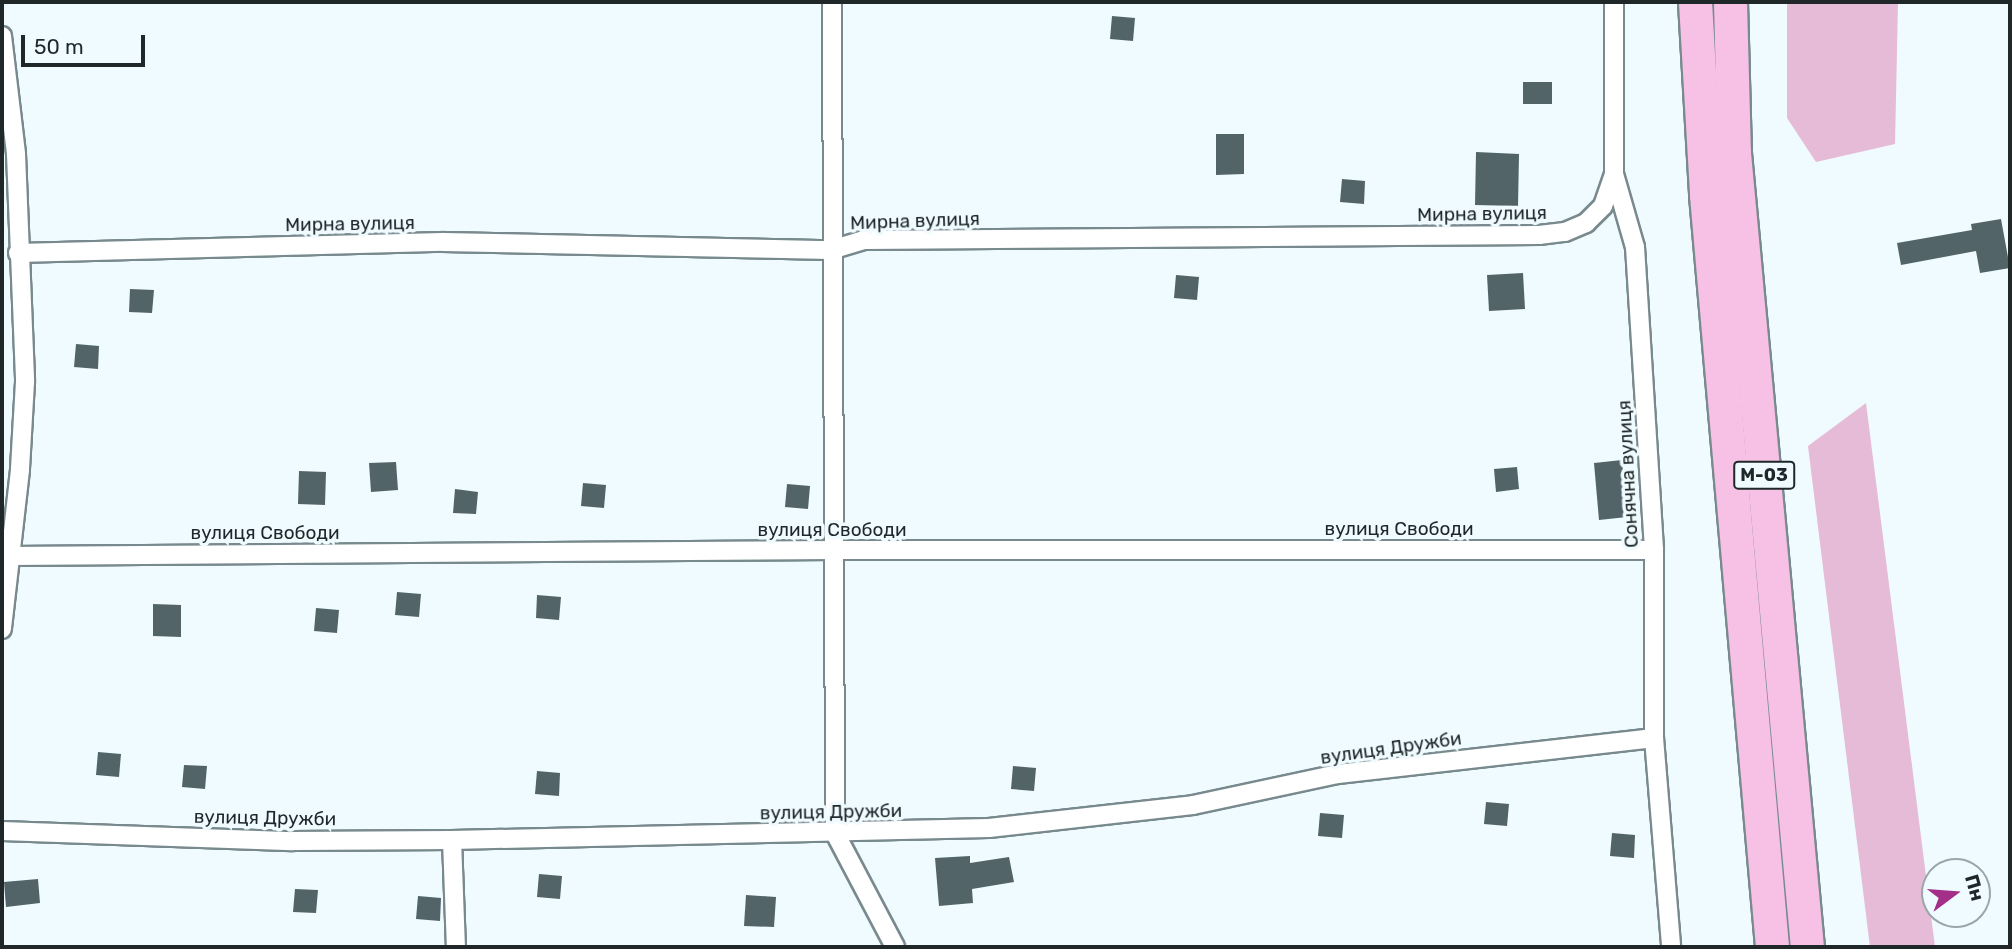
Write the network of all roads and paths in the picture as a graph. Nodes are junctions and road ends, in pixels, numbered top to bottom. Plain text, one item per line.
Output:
1 (832, 2) edge
2 (1614, 2) edge
3 (1695, 2) edge
4 (1730, 2) edge
5 (2, 36) edge
6 (1614, 174) junction
7 (831, 250) junction
8 (18, 253) junction
9 (833, 550) junction
10 (1654, 550) junction
11 (10, 556) junction
12 (2, 629) edge
13 (1654, 737) junction
14 (2, 831) edge
15 (835, 833) junction
16 (452, 840) junction
17 (456, 947) edge
18 (895, 947) edge
19 (1671, 947) edge
20 (1772, 947) edge
21 (1807, 947) edge

1 - 7 street
2 - 6 street, Сонячна вулиця
3 - 20 highway, М-03
4 - 21 highway, М-03
5 - 8 street
6 - 7 street, Мирна вулиця
6 - 10 street, Сонячна вулиця
7 - 8 street, Мирна вулиця
7 - 9 street
8 - 11 street
9 - 10 street, вулиця Свободи
9 - 11 street, вулиця Свободи
9 - 15 street
10 - 13 street, Сонячна вулиця
11 - 12 street
13 - 15 street, вулиця Дружби
13 - 19 street, Сонячна вулиця
14 - 16 street, вулиця Дружби
15 - 16 street, вулиця Дружби
15 - 18 street
16 - 17 street

